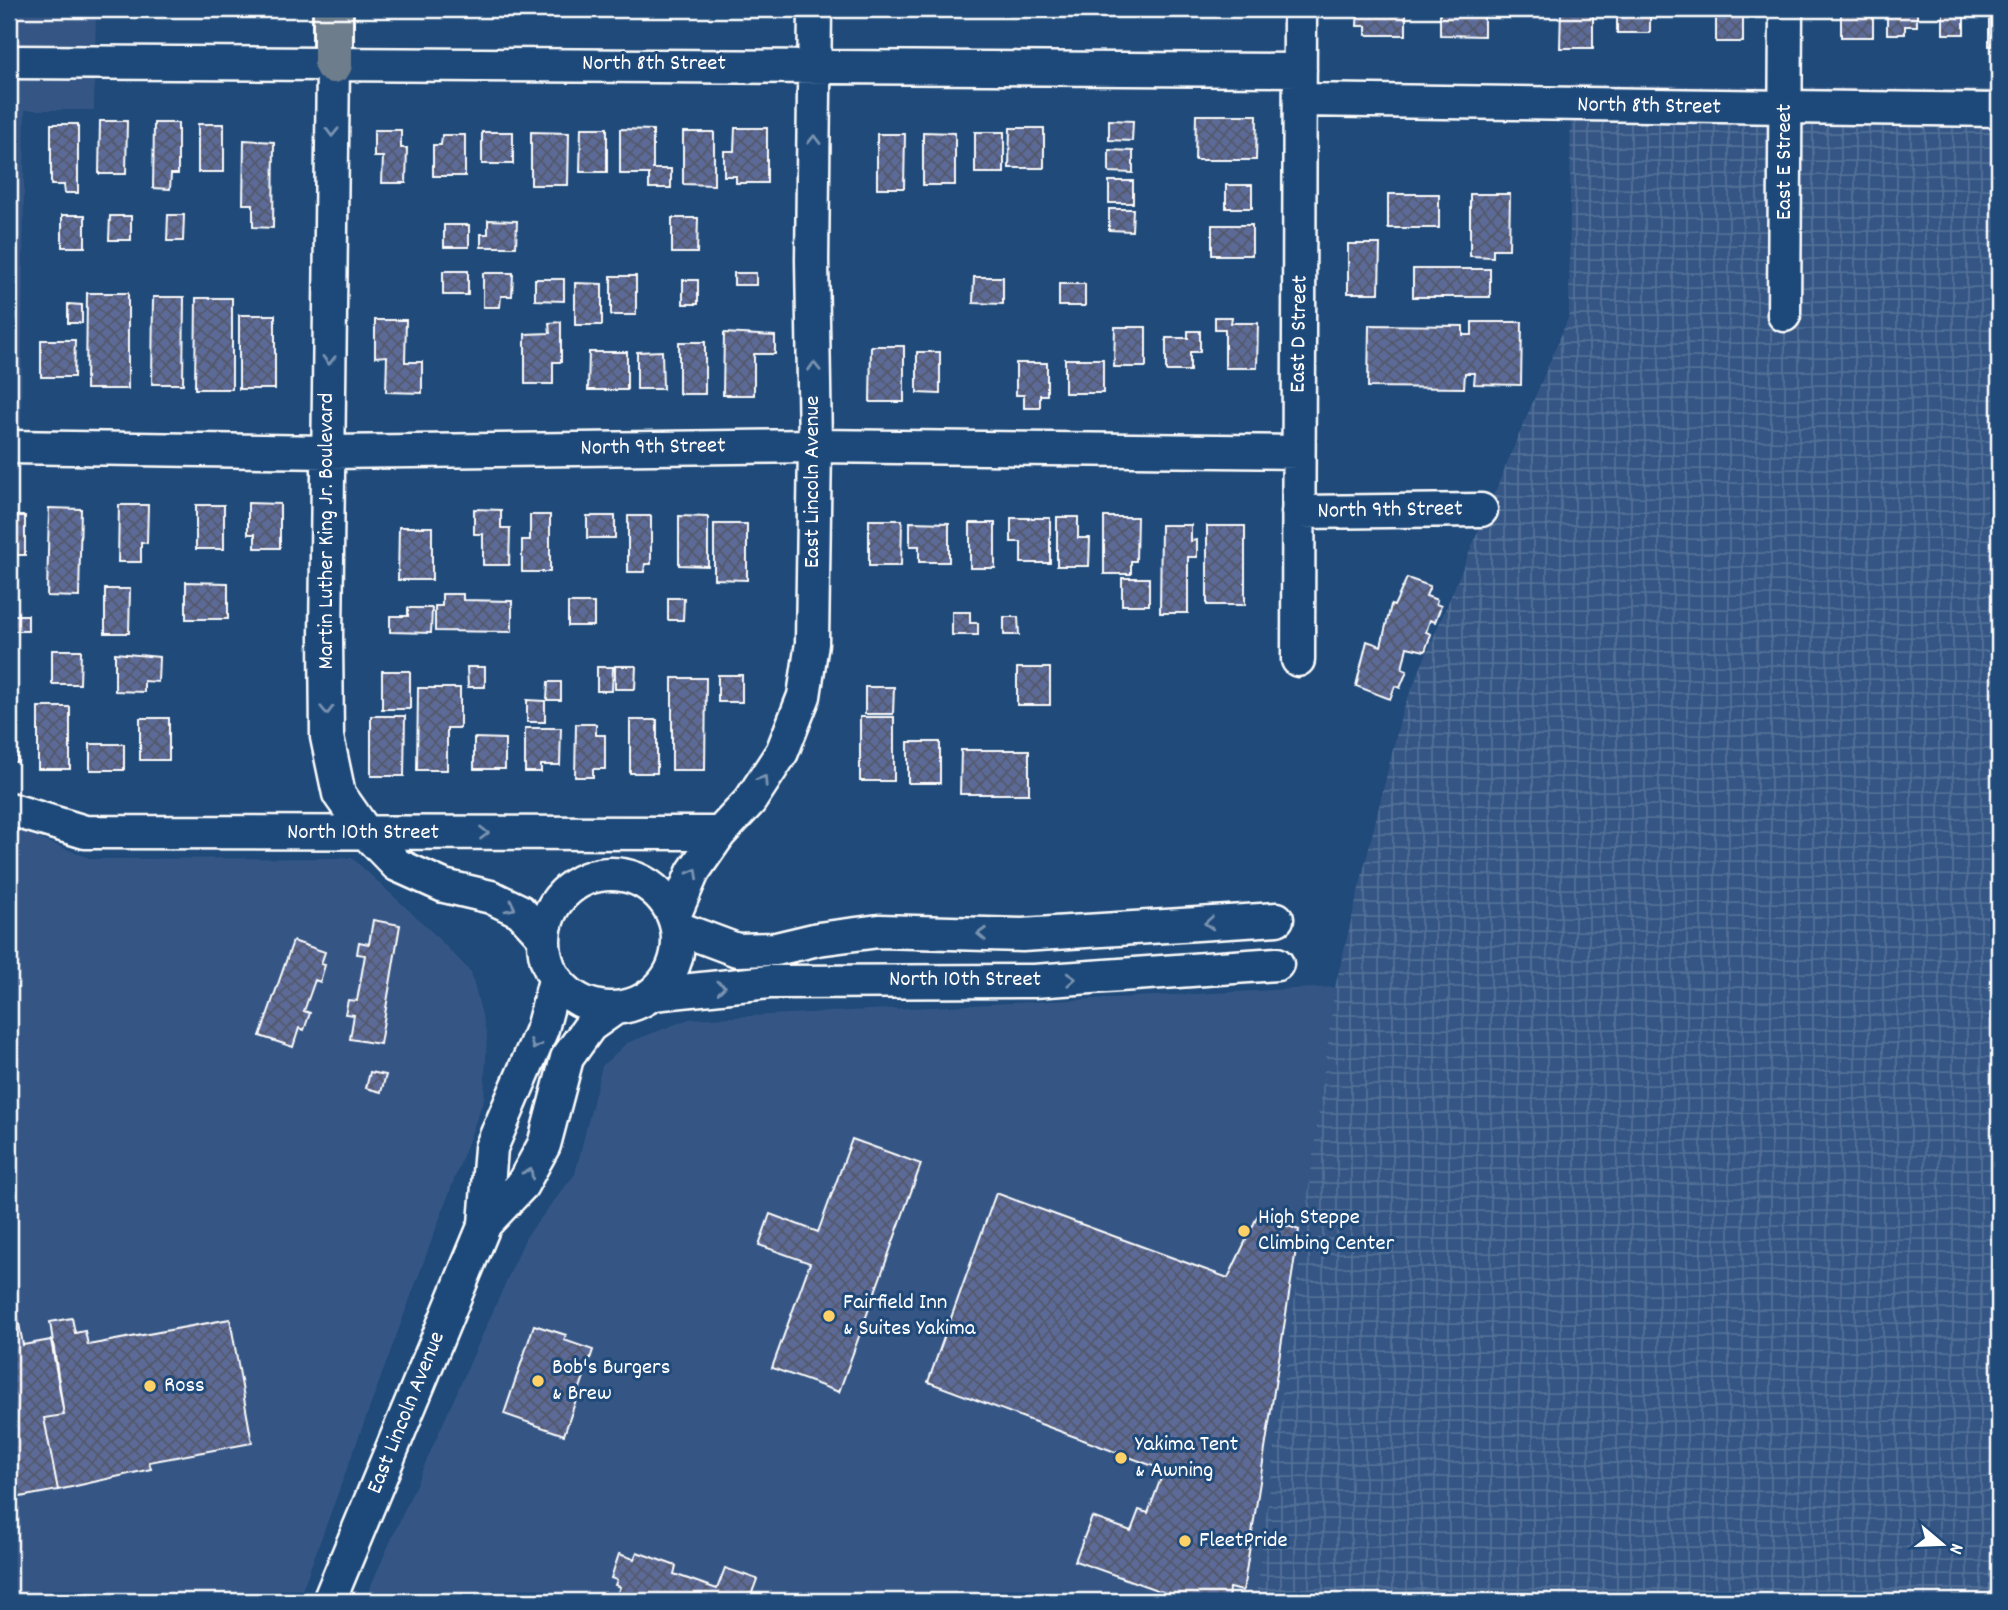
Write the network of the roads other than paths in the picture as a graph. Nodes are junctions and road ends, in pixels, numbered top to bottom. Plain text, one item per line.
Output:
1 (333, 9) edge
2 (815, 9) edge
3 (1300, 9) edge
4 (1786, 9) edge
5 (9, 62) edge
6 (333, 64) junction
7 (815, 65) junction
8 (1300, 85) junction
9 (1785, 109) junction
10 (1999, 110) edge
11 (1784, 315) dead end
12 (815, 446) junction
13 (9, 447) edge
14 (328, 452) junction
15 (1298, 452) junction
16 (1481, 510) dead end
17 (1298, 512) junction
18 (1298, 660) dead end
19 (9, 808) edge
20 (720, 833) junction
21 (367, 834) junction
22 (1277, 919) dead end
23 (676, 922) junction
24 (543, 936) junction
25 (1277, 964) dead end
26 (555, 980) junction
27 (653, 995) junction
28 (614, 1009) junction
29 (485, 1224) junction
30 (329, 1601) edge

1 - 6 main road, Martin Luther King Jr. Boulevard
2 - 7 street, East Lincoln Avenue
3 - 8 street, East D Street
4 - 9 street, East E Street
5 - 6 street, North 8th Street
6 - 7 street, North 8th Street
6 -> 14 street, Martin Luther King Jr. Boulevard
7 - 8 street, North 8th Street
12 -> 7 street, East Lincoln Avenue
8 - 9 street, North 8th Street
8 - 15 street, East D Street
9 - 10 street, North 8th Street
9 - 11 street, East E Street
12 - 14 street, North 9th Street
12 - 15 street, North 9th Street
20 -> 12 street, East Lincoln Avenue
13 - 14 street, North 9th Street
14 -> 21 street, Martin Luther King Jr. Boulevard
15 - 17 street, East D Street
16 - 17 street, North 9th Street
17 - 18 street, East D Street
19 - 21 street, North 10th Street
21 -> 20 street, North 10th Street
23 -> 20 street, East Lincoln Avenue
21 -> 24 street, Martin Luther King Jr. Boulevard
22 -> 23 street, North 10th Street
23 - 24 street
23 - 27 street
24 - 26 street
27 -> 25 street, North 10th Street
26 - 28 street
26 -> 29 street, East Lincoln Avenue
27 - 28 street
29 -> 28 street, East Lincoln Avenue
29 - 30 street, East Lincoln Avenue

